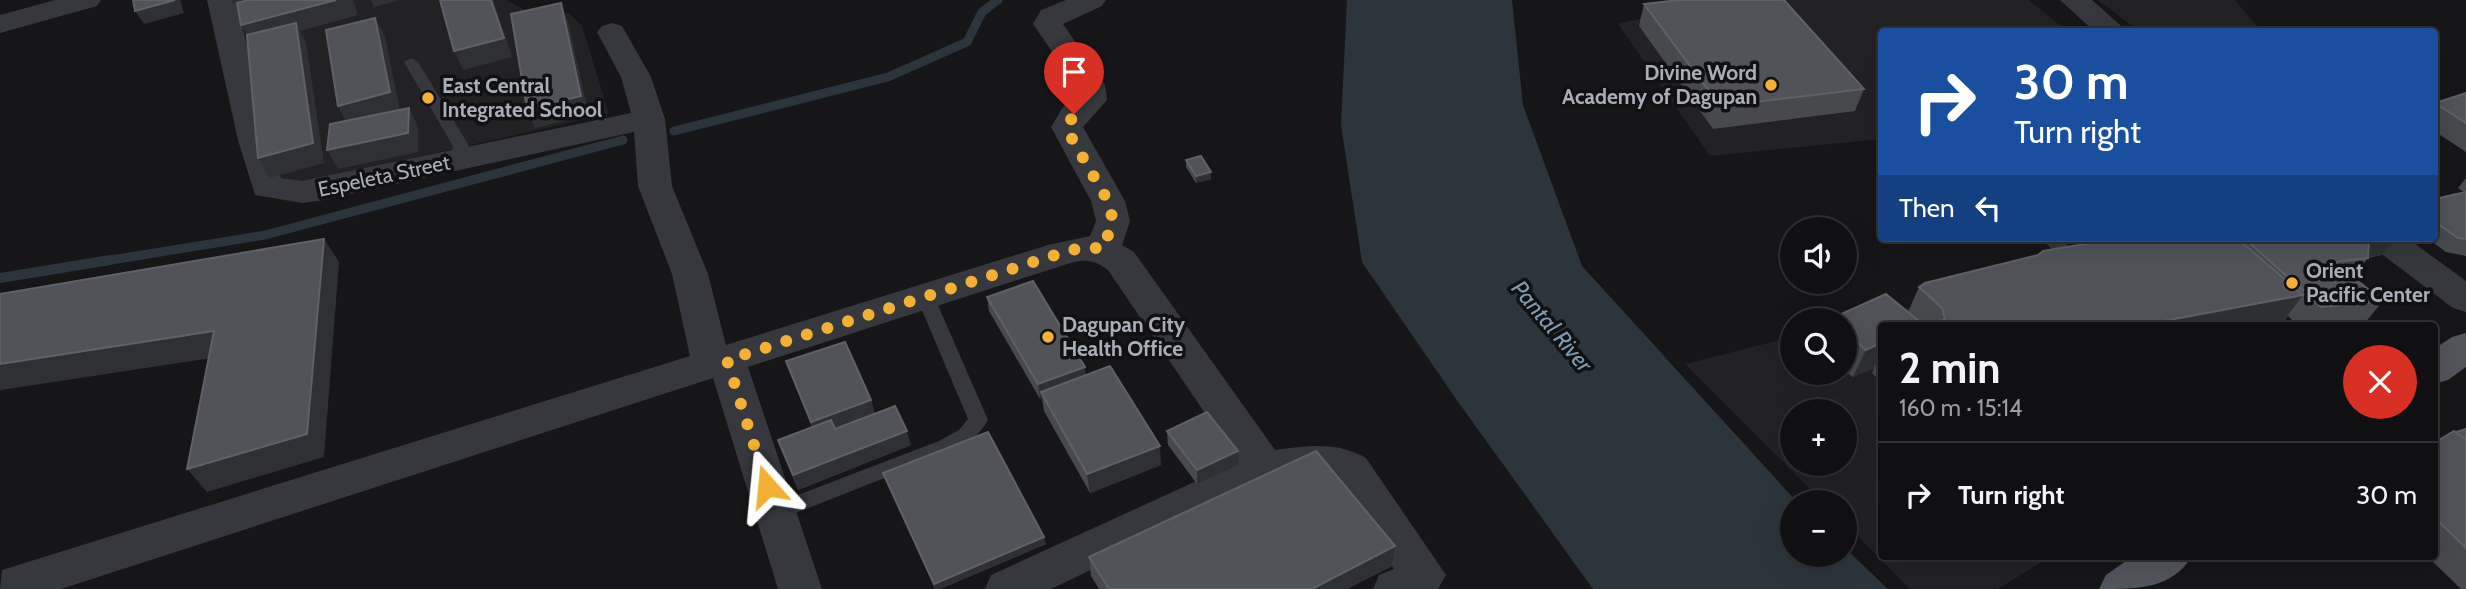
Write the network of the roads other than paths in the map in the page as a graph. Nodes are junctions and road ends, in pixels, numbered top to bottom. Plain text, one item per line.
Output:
1 (87, 0) edge
2 (221, 0) edge
3 (1091, 0) edge
4 (2074, 0) edge
5 (0, 24) edge
6 (2109, 28) edge
7 (612, 32) dead end
8 (411, 62) dead end
9 (649, 119) junction
10 (458, 160) junction
11 (2053, 242) edge
12 (2388, 242) edge
13 (1103, 249) junction
14 (2102, 252) edge
15 (925, 296) junction
16 (2466, 299) edge
17 (2466, 347) edge
18 (719, 362) junction
19 (2438, 366) edge
20 (1265, 468) junction
21 (776, 512) junction
22 (2163, 560) edge
23 (1022, 586) edge
24 (2, 589) edge
25 (800, 589) edge
26 (1395, 589) edge
27 (2123, 589) edge

1 - 5 street
2 - 10 street, Espeleta Street
3 - 13 street
4 - 6 street
7 - 9 street
8 - 10 lane
9 - 10 street, Espeleta Street
9 - 18 street
11 - 14 lane
12 - 16 street
13 - 15 street
13 - 20 street
15 - 18 street
15 - 21 lane
17 - 19 main road
18 - 21 street
18 - 24 street
20 - 23 street
20 - 26 street
21 - 25 street
22 - 27 main road

